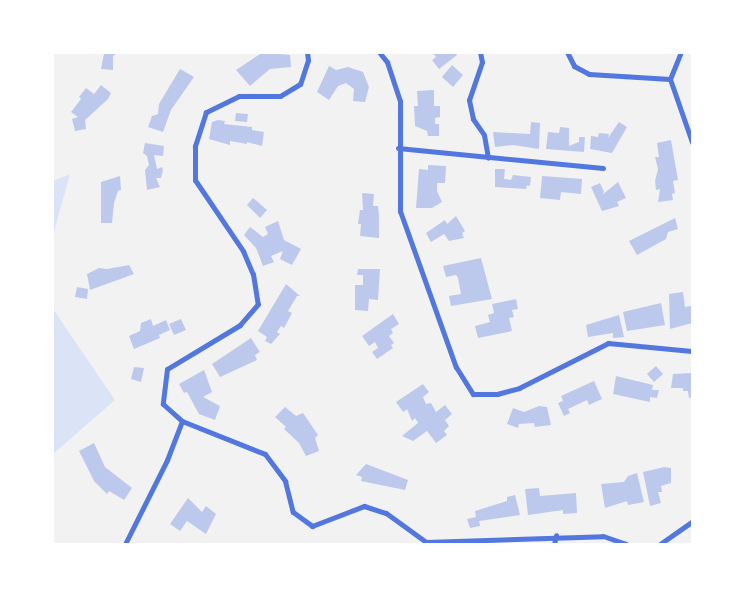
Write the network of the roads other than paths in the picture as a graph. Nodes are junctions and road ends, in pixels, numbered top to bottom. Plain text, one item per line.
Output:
1 (307, 52) edge
2 (379, 52) edge
3 (480, 52) edge
4 (567, 52) edge
5 (682, 52) edge
6 (670, 79) junction
7 (692, 142) edge
8 (398, 148) junction
9 (488, 158) junction
10 (603, 168) dead end
11 (692, 351) edge
12 (182, 421) junction
13 (692, 522) edge
14 (556, 535) junction
15 (125, 544) edge
16 (554, 544) edge
17 (626, 544) edge
18 (660, 544) edge

1 - 12 street
2 - 8 street
3 - 9 street
4 - 6 street
5 - 6 street
6 - 7 street
8 - 9 street
8 - 11 street
9 - 10 street
12 - 14 street
12 - 15 street
13 - 18 street
14 - 16 street
14 - 17 street

